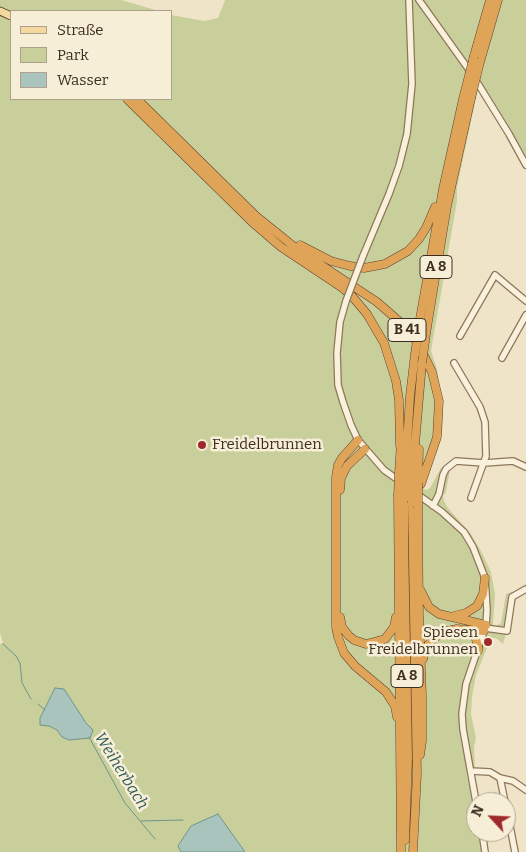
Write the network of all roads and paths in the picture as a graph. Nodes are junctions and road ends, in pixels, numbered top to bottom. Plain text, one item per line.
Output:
1 (409, 0) edge
2 (418, 0) edge
3 (490, 0) edge
4 (498, 0) edge
5 (467, 99) junction
6 (128, 100) edge
7 (138, 100) edge
8 (526, 165) edge
9 (442, 189) junction
10 (274, 232) junction
11 (526, 301) edge
12 (526, 315) edge
13 (460, 336) dead end
14 (502, 358) dead end
15 (454, 363) dead end
16 (414, 368) junction
17 (358, 440) junction
18 (400, 446) junction
19 (365, 449) junction
20 (484, 463) junction
21 (526, 467) edge
22 (411, 479) junction
23 (471, 498) dead end
24 (408, 502) junction
25 (433, 506) junction
26 (419, 567) junction
27 (485, 578) junction
28 (526, 589) edge
29 (398, 597) junction
30 (448, 617) junction
31 (485, 628) junction
32 (467, 630) junction
33 (478, 651) junction
34 (421, 666) junction
35 (401, 740) junction
36 (471, 771) junction
37 (417, 774) junction
38 (500, 778) junction
39 (526, 790) edge
40 (474, 792) edge
41 (503, 792) edge
42 (402, 852) edge
43 (413, 852) edge

1 - 17 street, bridge
2 - 8 street
3 - 5 highway, A 8, bridge
4 - 5 highway, A 8, bridge
5 - 9 highway, A 8
5 - 22 highway, A 8, bridge
6 - 18 highway, B 41
7 - 10 highway, B 41
9 - 10 highway
9 - 16 highway, A 8, bridge
10 - 22 highway, B 41
11 - 13 street
12 - 14 street
15 - 20 street
16 - 18 highway
16 - 22 highway, A 8
17 - 19 street
17 - 35 highway
18 - 22 highway
19 - 25 street
19 - 29 highway
20 - 21 street
20 - 23 street
20 - 25 street
22 - 24 highway, A 8, bridge
22 - 24 highway, bridge
24 - 26 highway
24 - 29 highway
24 - 37 highway, A 8
24 - 42 highway, A 8
25 - 27 street
26 - 30 highway
26 - 34 highway
27 - 30 highway
27 - 31 street
28 - 31 street
29 - 35 highway
30 - 31 highway
31 - 32 highway
31 - 33 street
32 - 33 highway
32 - 34 highway
33 - 36 street
34 - 37 highway
35 - 42 highway
36 - 38 street
36 - 40 street
37 - 43 highway, A 8
38 - 39 street
38 - 41 street

